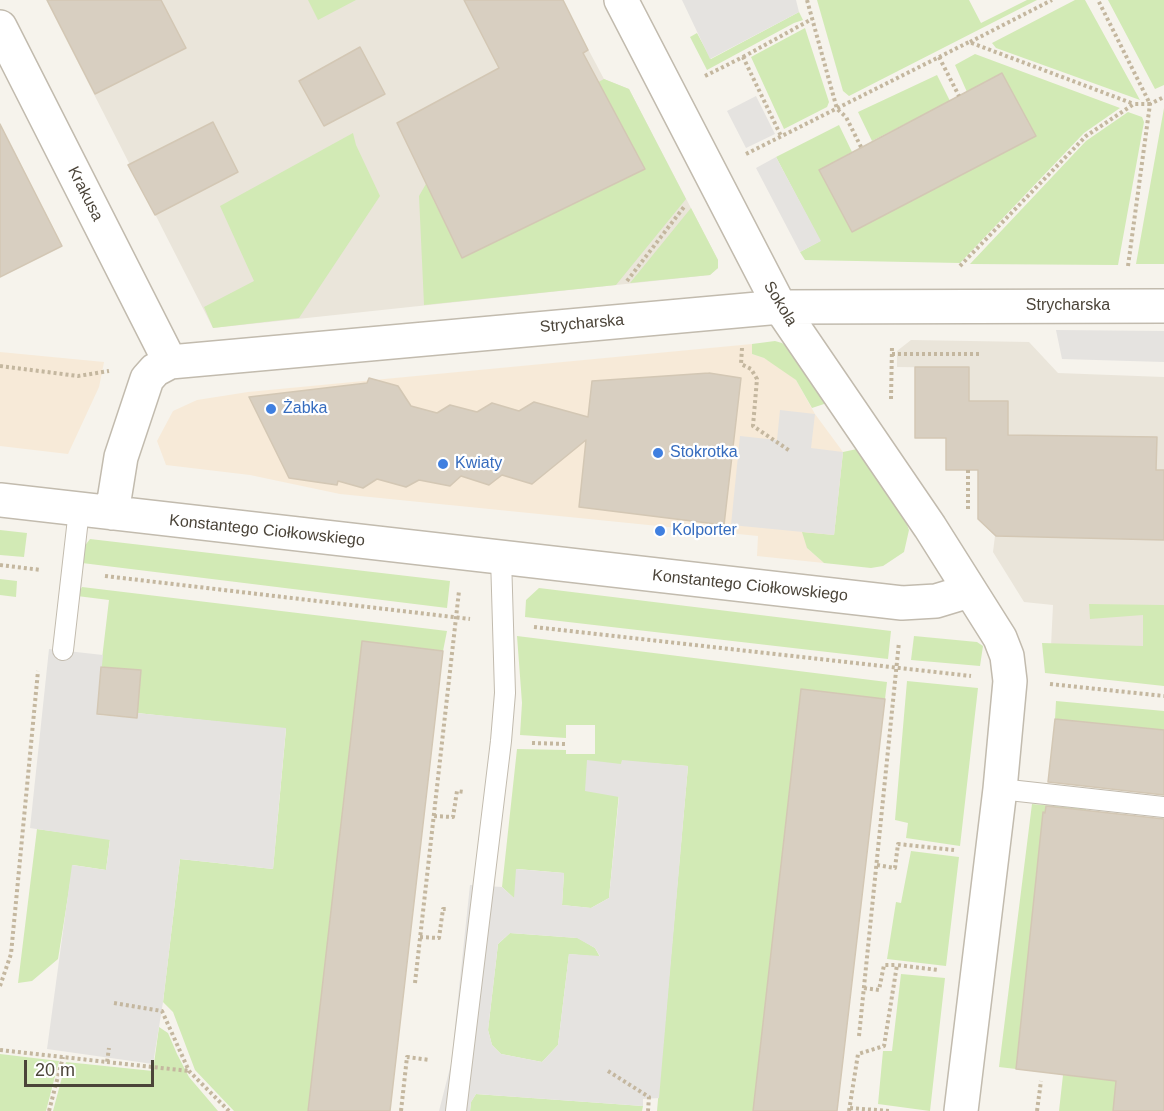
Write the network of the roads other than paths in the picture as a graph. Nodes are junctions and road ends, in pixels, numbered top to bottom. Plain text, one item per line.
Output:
1 (621, 0) edge
2 (0, 27) edge
3 (1164, 306) edge
4 (780, 307) junction
5 (159, 370) junction
6 (0, 500) edge
7 (79, 510) junction
8 (112, 513) junction
9 (501, 557) junction
10 (969, 591) junction
11 (63, 650) dead end
12 (1000, 789) junction
13 (1164, 807) edge
14 (456, 1111) edge
15 (961, 1111) edge

1 - 4 street, Sokola
2 - 5 street, Krakusa
3 - 4 street, Strycharska
4 - 5 street, Strycharska
4 - 10 street, Sokola
5 - 8 street
6 - 7 street, Konstantego Ciołkowskiego
7 - 8 street, Konstantego Ciołkowskiego
7 - 11 lane
8 - 9 street, Konstantego Ciołkowskiego
9 - 10 street, Konstantego Ciołkowskiego
9 - 14 lane
10 - 12 street
12 - 13 lane
12 - 15 street

